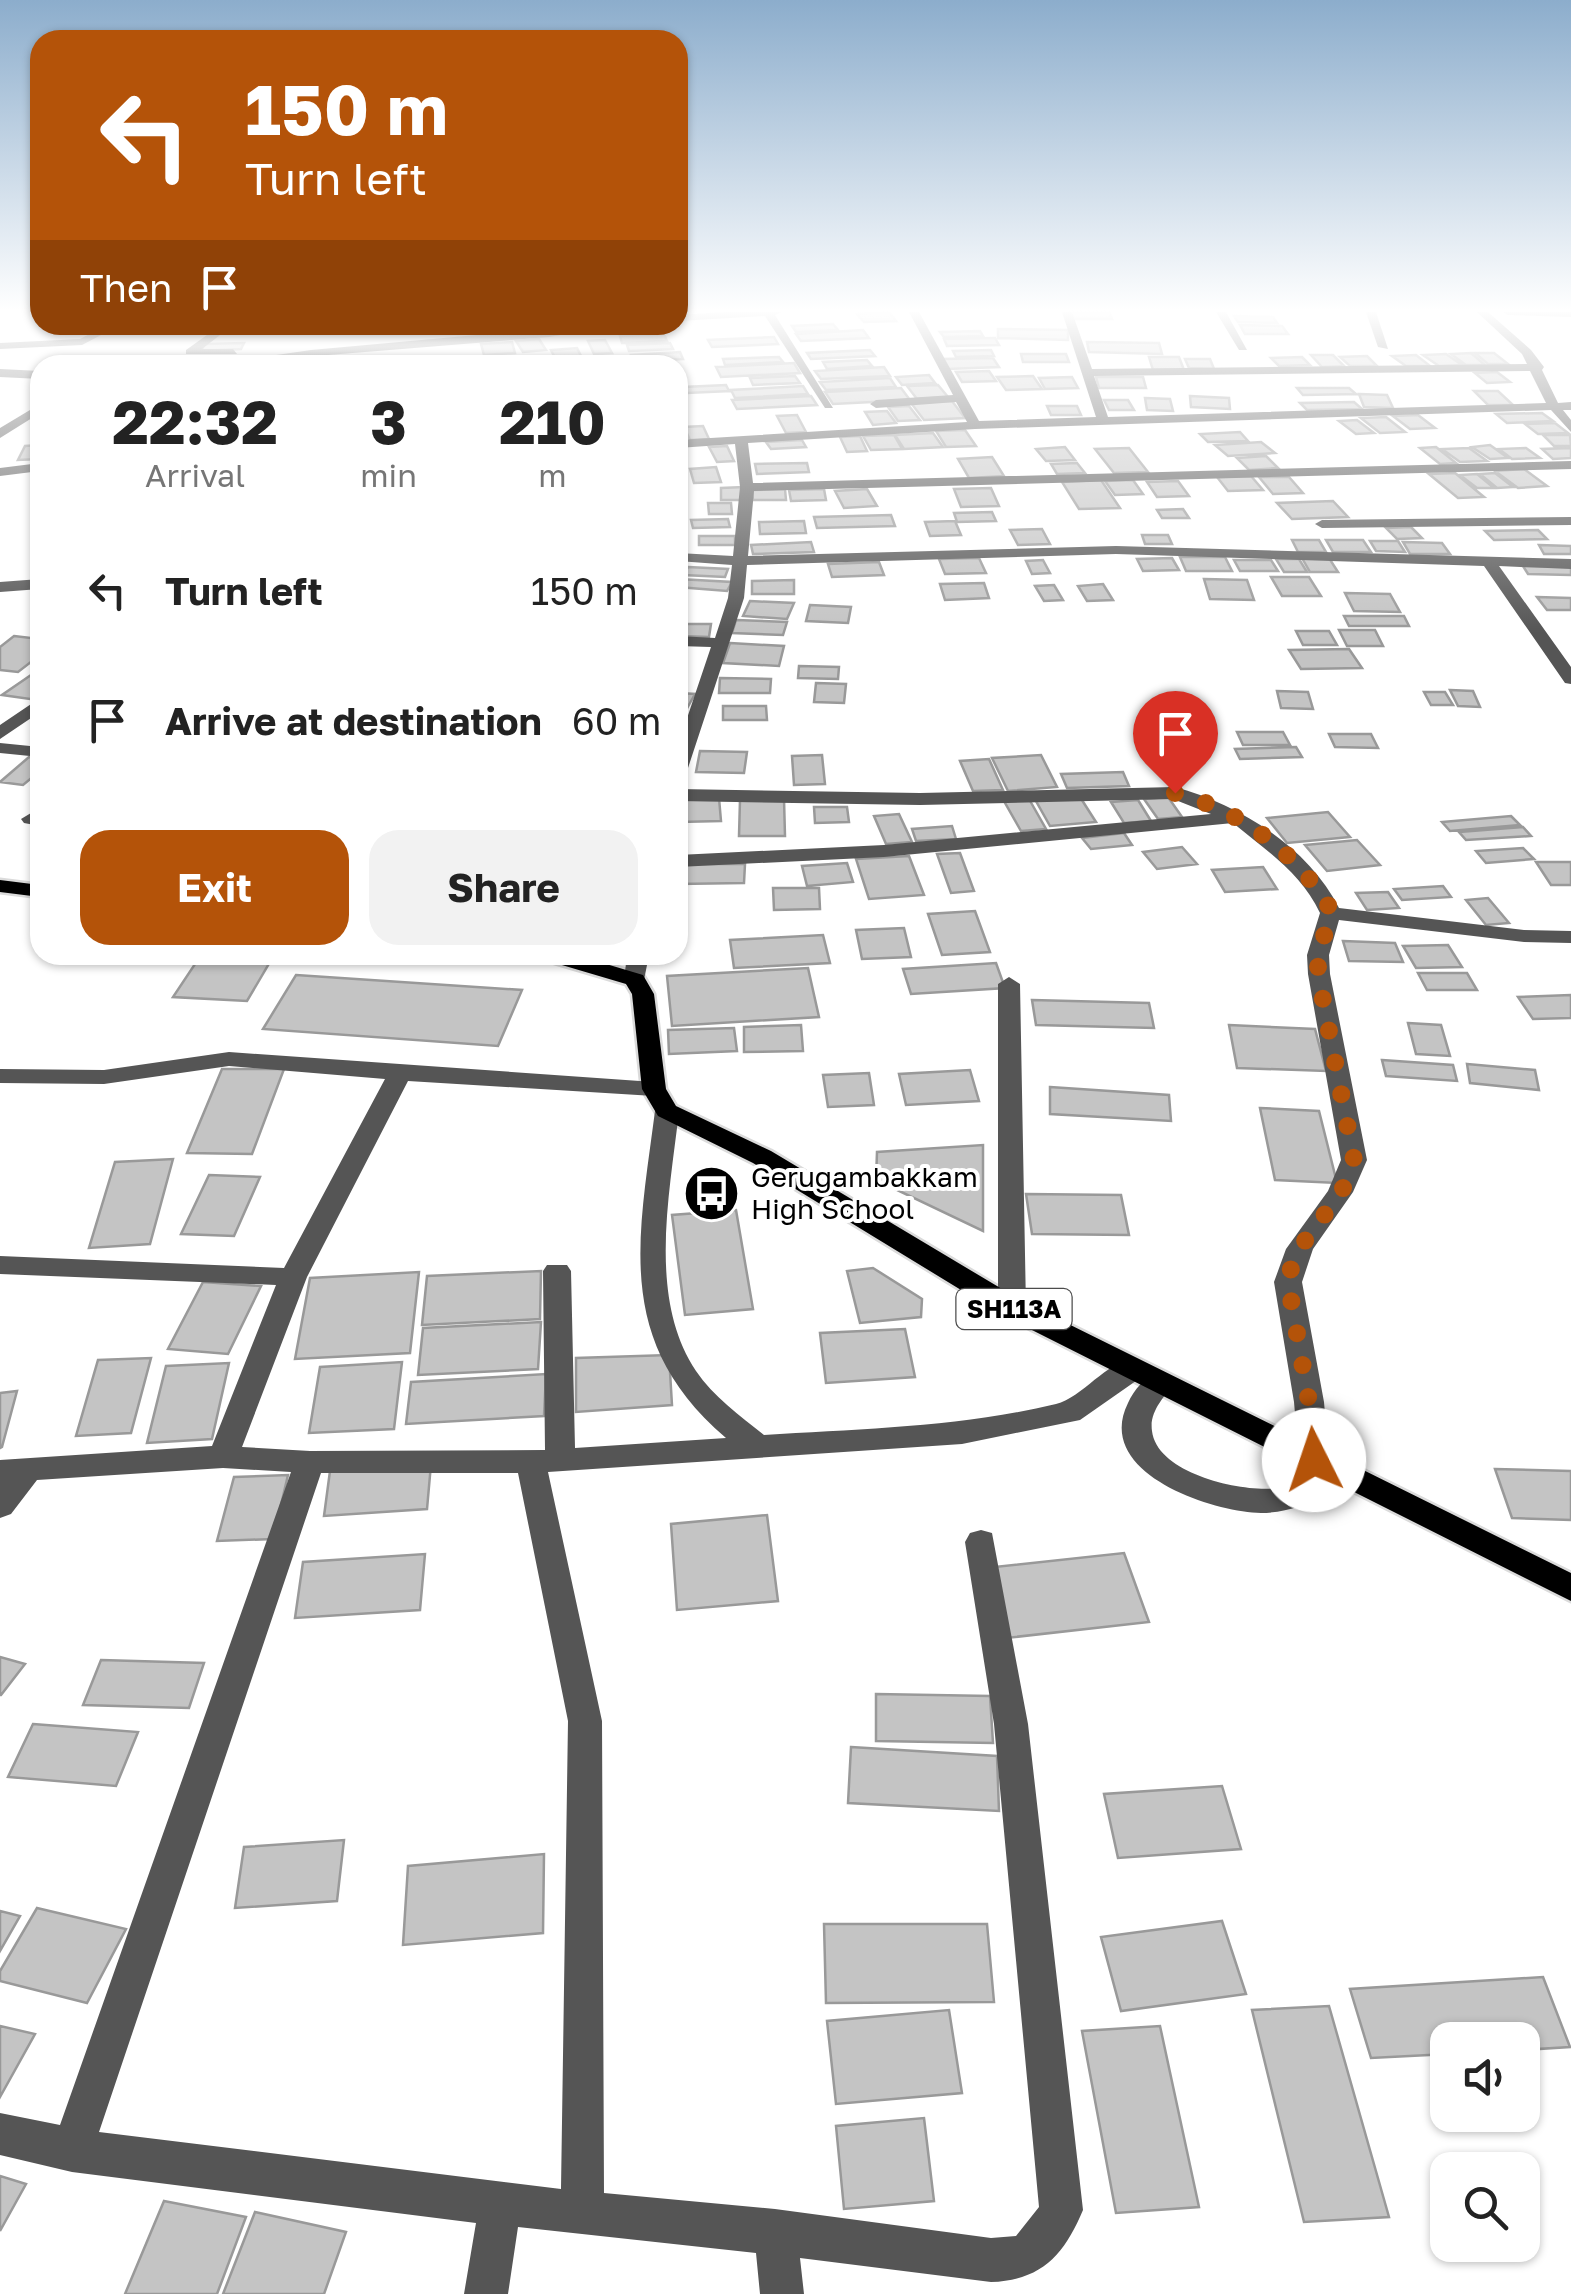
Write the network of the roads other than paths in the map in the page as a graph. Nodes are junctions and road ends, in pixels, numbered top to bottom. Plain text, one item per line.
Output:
1 (23, 419) edge
2 (972, 419) edge
3 (1134, 419) edge
4 (1104, 420) joint
5 (975, 424) junction
6 (0, 434) edge
7 (741, 440) junction
8 (688, 443) edge
9 (1571, 465) edge
10 (30, 468) edge
11 (0, 472) edge
12 (748, 487) junction
13 (1571, 522) edge
14 (1322, 524) dead end
15 (688, 558) edge
16 (1488, 560) junction
17 (738, 561) junction
18 (1571, 564) edge
19 (30, 585) edge
20 (0, 587) edge
21 (688, 642) edge
22 (720, 644) junction
23 (1571, 679) edge
24 (30, 707) edge
25 (0, 710) edge
26 (30, 710) edge
27 (688, 714) edge
28 (0, 734) edge
29 (0, 748) edge
30 (30, 751) edge
31 (688, 795) edge
32 (1237, 817) junction
33 (688, 861) edge
34 (0, 886) edge
35 (30, 890) edge
36 (1332, 912) junction
37 (1571, 937) edge
38 (636, 967) edge
39 (1008, 984) dead end
40 (400, 1073) junction
41 (0, 1076) edge
42 (660, 1100) junction
43 (0, 1265) edge
44 (557, 1271) dead end
45 (294, 1277) junction
46 (1012, 1308) junction
47 (1146, 1376) junction
48 (758, 1447) junction
49 (223, 1457) junction
50 (1314, 1460) junction
51 (545, 1461) junction
52 (310, 1462) junction
53 (14, 1470) edge
54 (1342, 1474) junction
55 (0, 1506) edge
56 (981, 1542) dead end
57 (1571, 1588) edge
58 (0, 2134) edge
59 (72, 2151) junction
60 (500, 2206) junction
61 (582, 2215) junction
62 (775, 2231) junction
63 (486, 2294) edge
64 (782, 2294) edge

1 - 6 street
2 - 5 street
3 - 4 street
4 - 5 street
5 - 7 street
7 - 8 street
7 - 12 street
9 - 12 street
10 - 11 street
12 - 17 street
13 - 14 street
15 - 17 street
16 - 17 street
16 - 18 street
16 - 23 street
17 - 22 street
19 - 20 street
21 - 22 street
22 - 27 street
24 - 25 street
26 - 28 street
29 - 30 street
31 - 32 street
32 - 33 street
32 - 36 street
34 - 35 main road
36 - 37 street
36 - 50 street
38 - 42 main road
39 - 46 street
40 - 41 street
40 - 42 street
40 - 45 street
42 - 46 main road, SH113A
42 - 48 street
43 - 45 street
44 - 51 street
45 - 49 street
46 - 47 main road, SH113A
47 - 48 street
47 - 50 main road, SH113A
47 - 54 street
48 - 51 street
49 - 52 street
49 - 53 street
50 - 54 main road, SH113A
51 - 52 street
51 - 61 street
52 - 59 street
53 - 55 street
54 - 57 main road, SH113A
56 - 62 street
58 - 59 street
59 - 60 street
60 - 61 street
60 - 63 street
61 - 62 street
62 - 64 street

